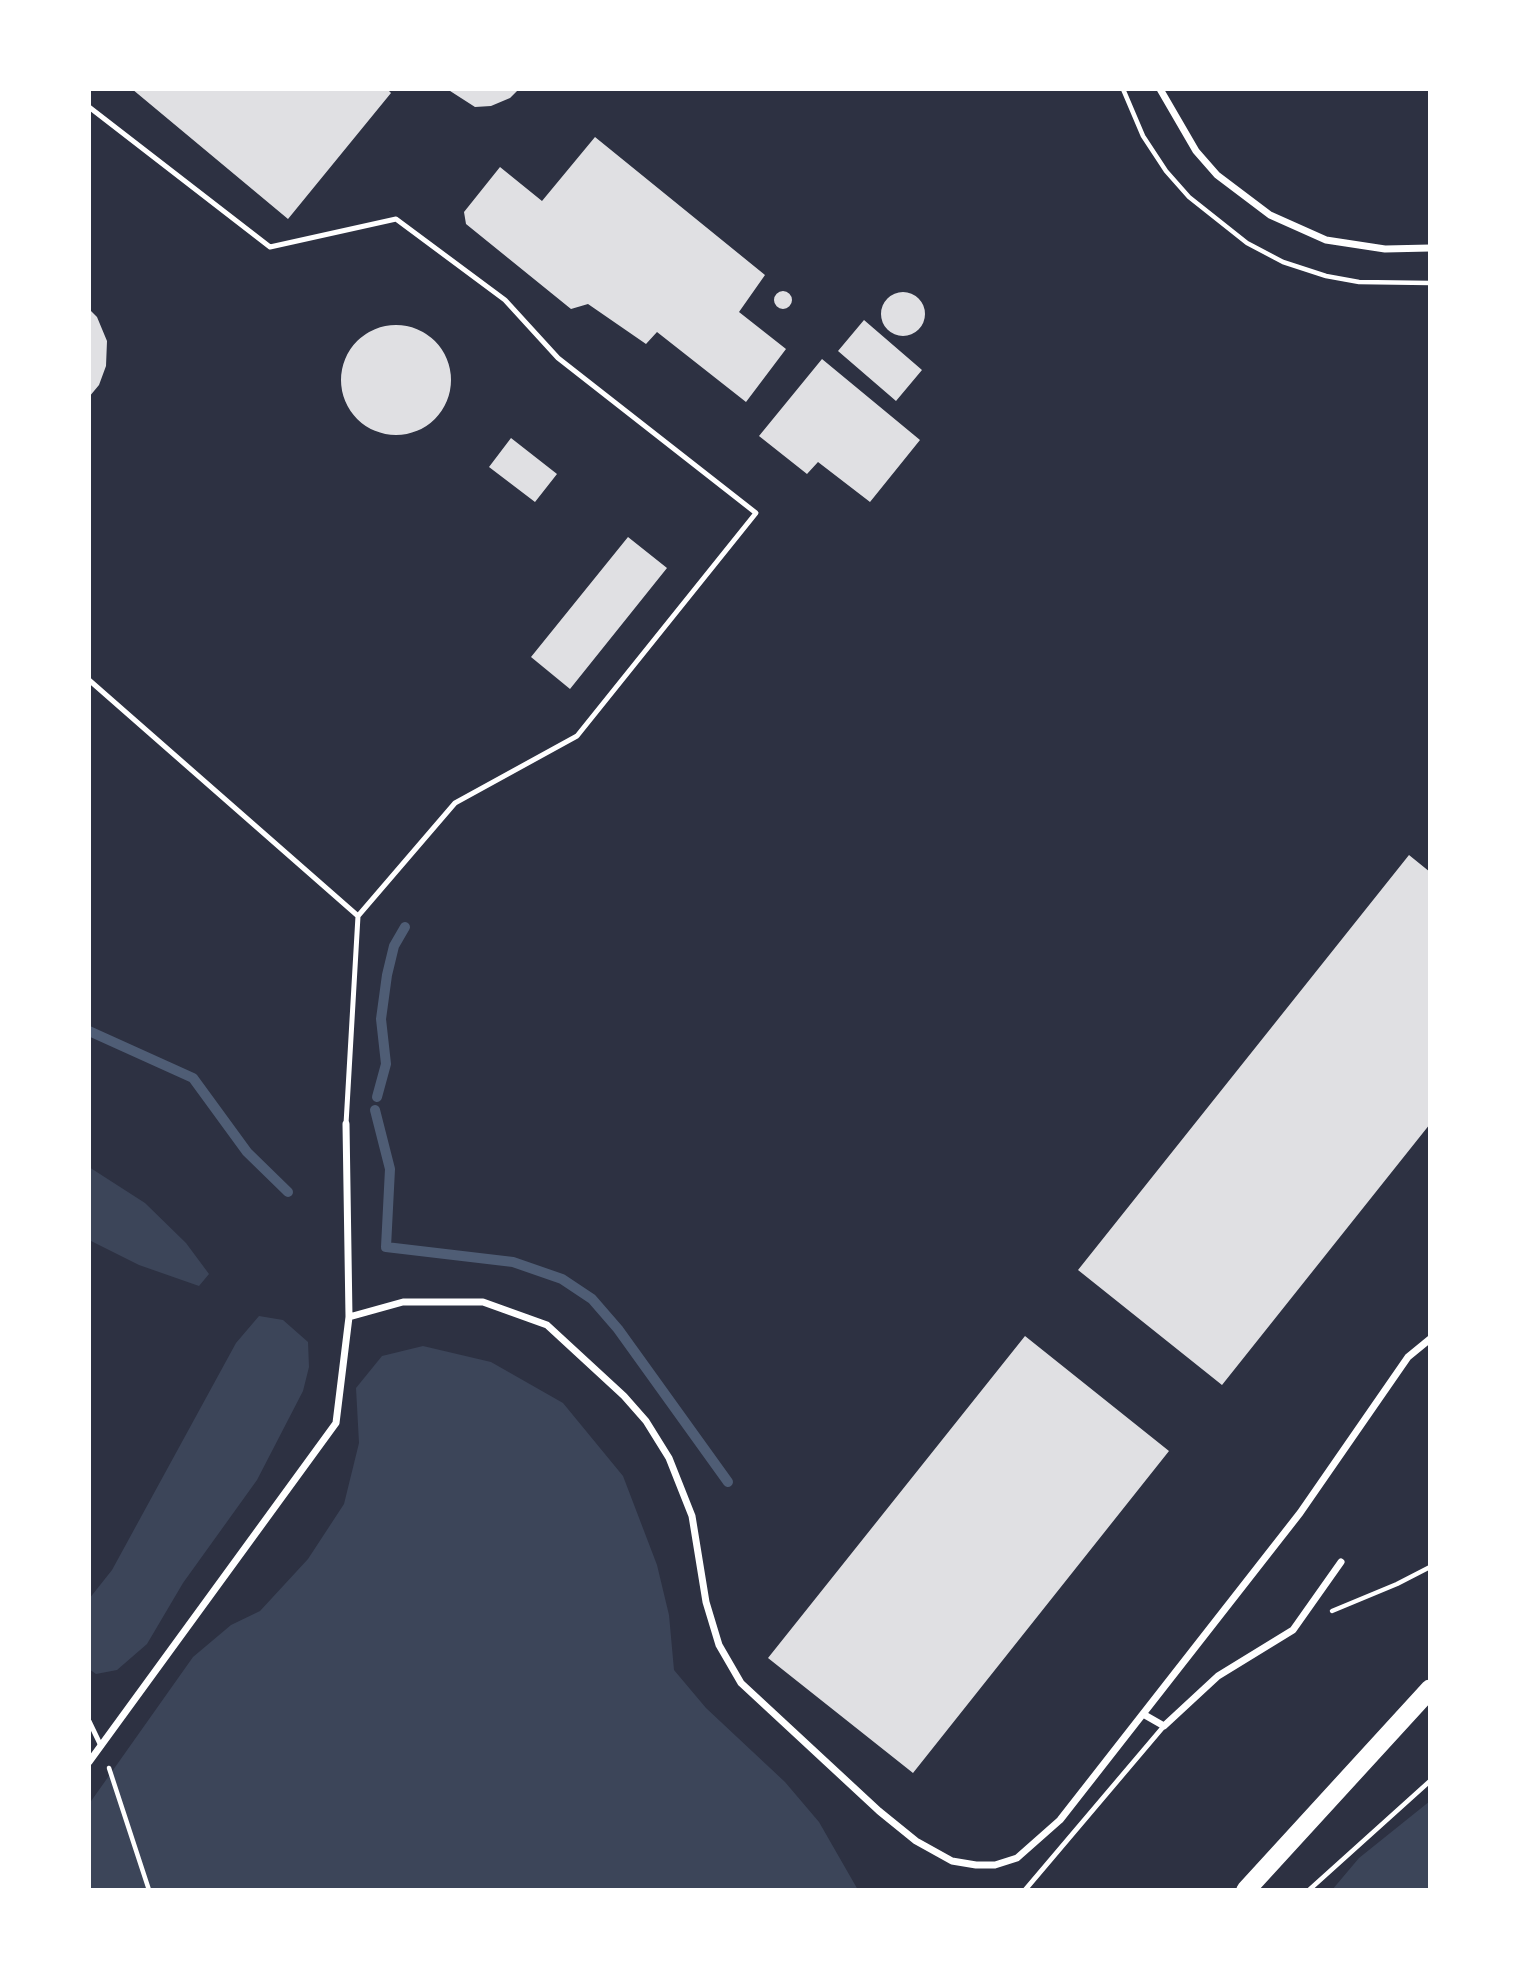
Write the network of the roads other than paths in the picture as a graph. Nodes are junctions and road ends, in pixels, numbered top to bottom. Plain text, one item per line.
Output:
1 (1160, 89) edge
2 (89, 107) edge
3 (1430, 248) edge
4 (89, 680) edge
5 (358, 916) junction
6 (346, 1124) joint
7 (349, 1317) junction
8 (1430, 1339) edge
9 (1342, 1562) dead end
10 (1430, 1689) edge
11 (1143, 1714) junction
12 (89, 1721) edge
13 (1164, 1726) junction
14 (101, 1746) junction
15 (89, 1762) edge
16 (1025, 1890) edge
17 (1246, 1890) edge

1 - 3 street
2 - 5 lane
4 - 5 lane
5 - 6 lane
6 - 7 street
7 - 11 street
7 - 14 street
8 - 11 street
9 - 13 street
10 - 17 highway
11 - 13 street
12 - 14 lane
13 - 16 lane
14 - 15 street

